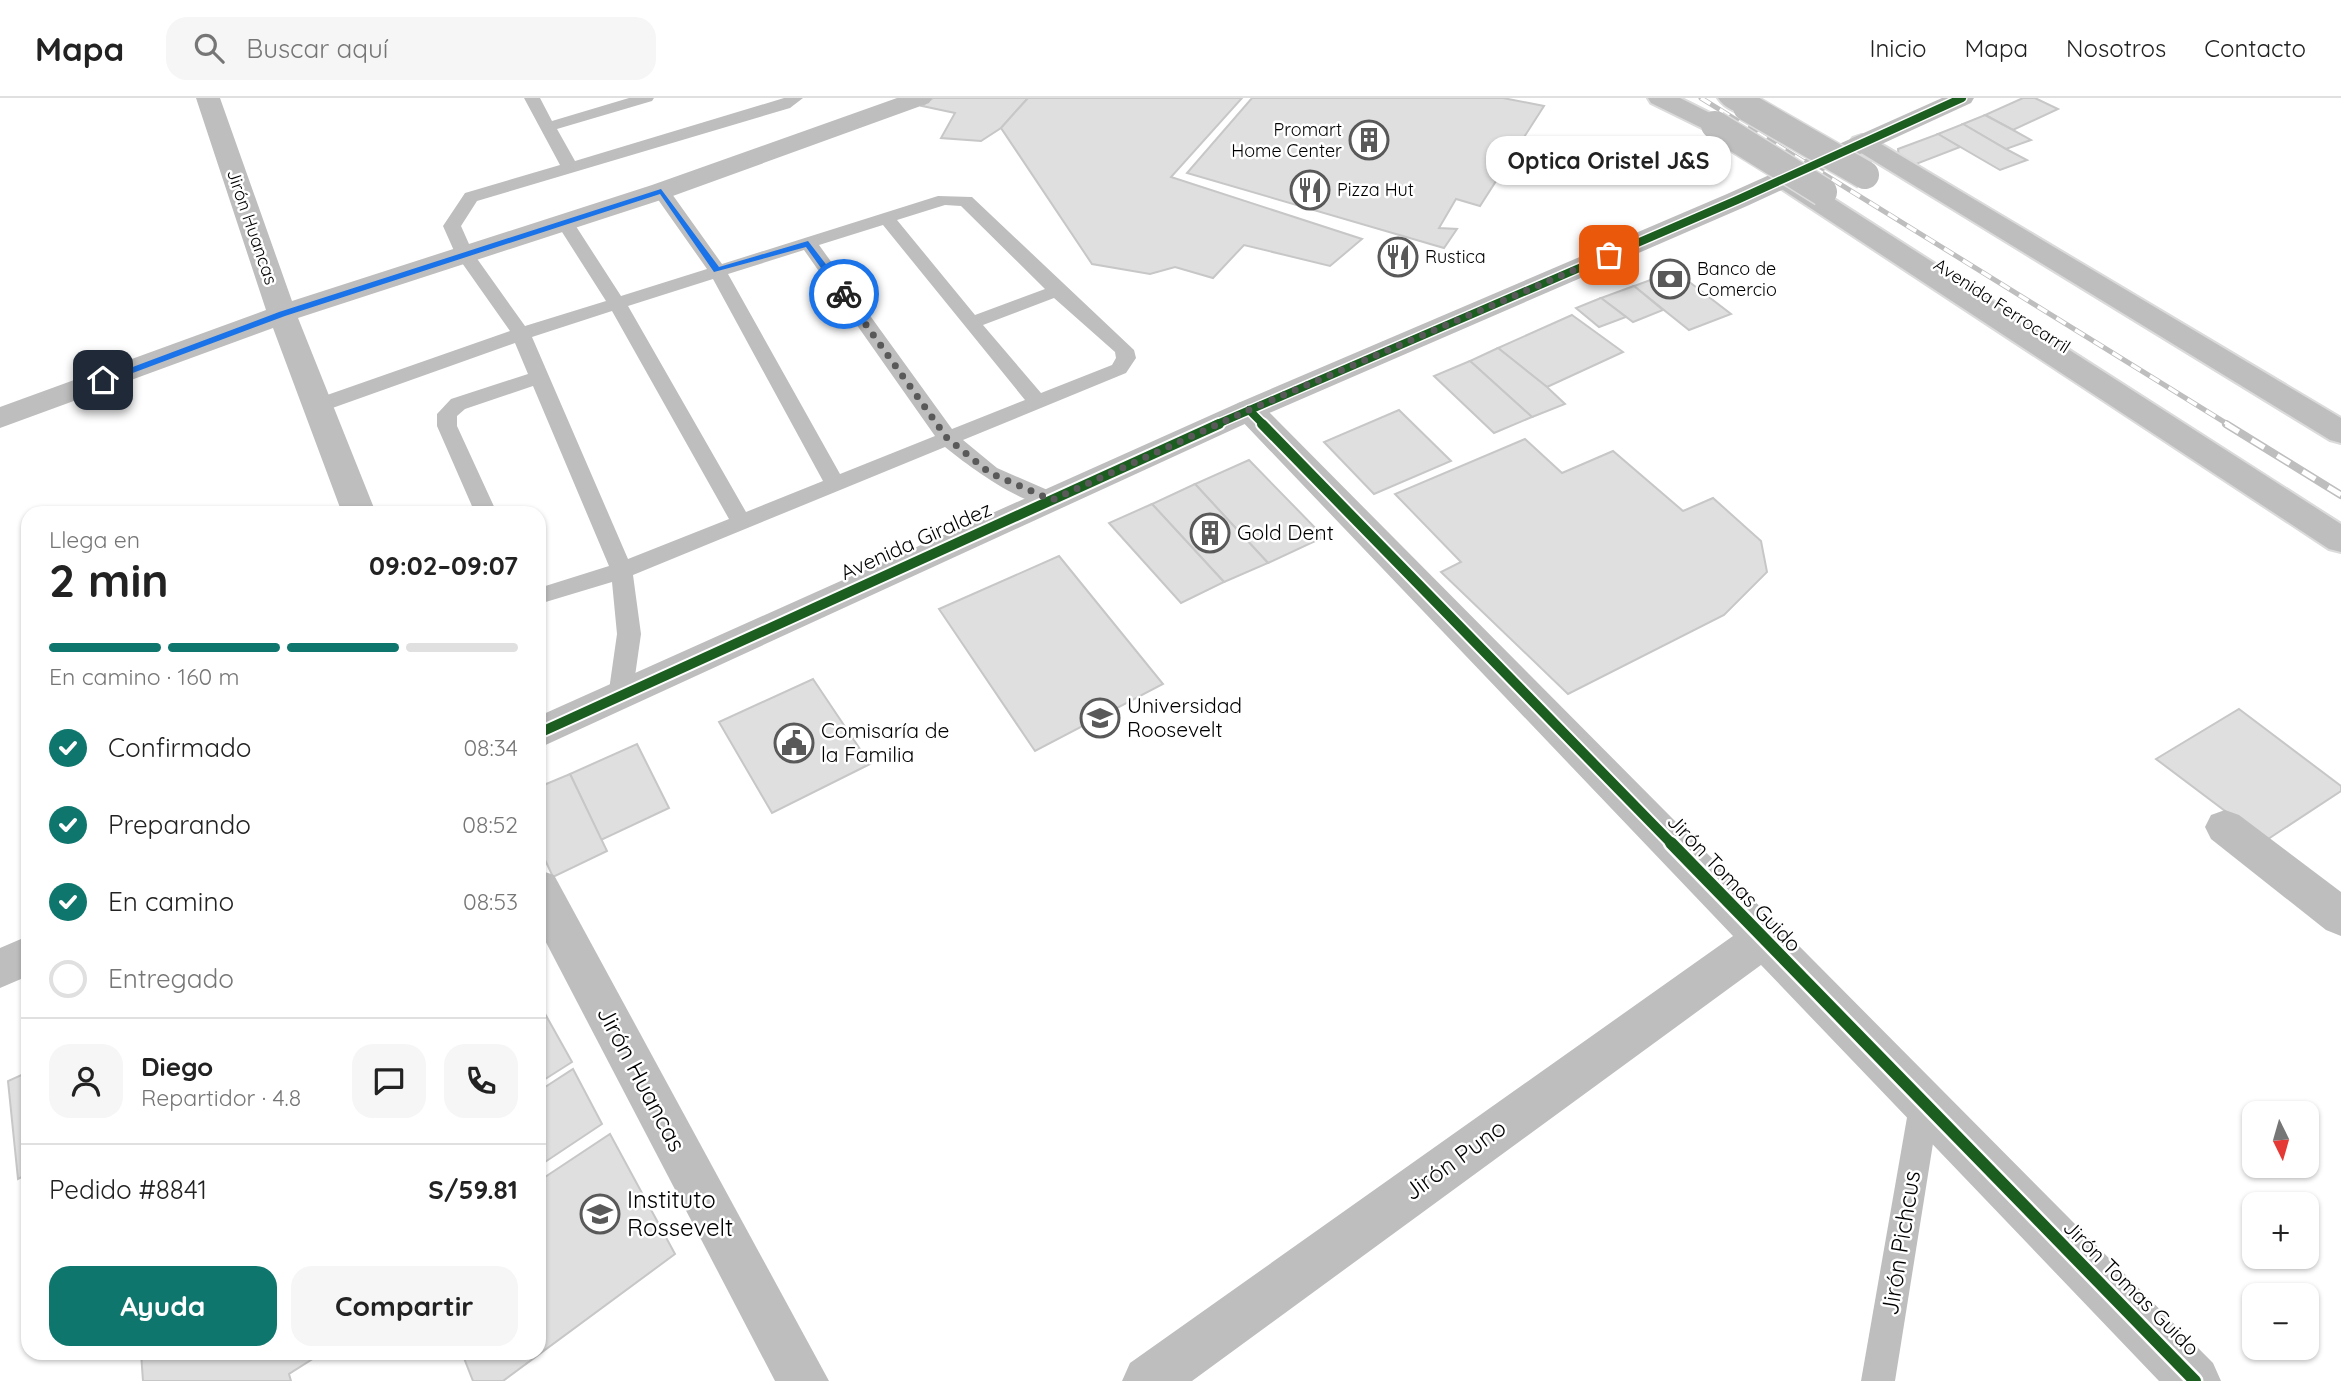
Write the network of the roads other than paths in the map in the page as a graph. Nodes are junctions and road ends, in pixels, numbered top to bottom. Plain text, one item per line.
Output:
1 (208, 98) edge
2 (532, 98) edge
3 (646, 98) edge
4 (795, 98) edge
5 (920, 98) edge
6 (1660, 98) edge
7 (1962, 98) edge
8 (1738, 102) edge
9 (548, 127) junction
10 (1862, 143) junction
11 (570, 168) junction
12 (1783, 178) junction
13 (661, 191) junction
14 (886, 218) junction
15 (564, 221) junction
16 (808, 243) junction
17 (464, 253) junction
18 (717, 270) junction
19 (1057, 291) junction
20 (617, 304) junction
21 (282, 314) junction
22 (971, 323) junction
23 (522, 334) junction
24 (540, 377) junction
25 (1038, 402) junction
26 (317, 406) junction
27 (1249, 410) junction
28 (0, 418) edge
29 (2341, 432) edge
30 (947, 438) junction
31 (2341, 460) edge
32 (834, 483) junction
33 (1052, 500) junction
34 (356, 506) edge
35 (483, 506) edge
36 (2341, 517) edge
37 (741, 523) junction
38 (2341, 540) edge
39 (621, 568) junction
40 (546, 594) edge
41 (620, 696) junction
42 (546, 730) edge
43 (2225, 827) dead end
44 (546, 901) edge
45 (2341, 917) edge
46 (1762, 940) junction
47 (21, 959) edge
48 (0, 968) edge
49 (1924, 1106) junction
50 (803, 1381) edge
51 (1148, 1381) edge
52 (1878, 1381) edge
53 (2195, 1381) edge

1 - 21 street, Jirón Huancas
2 - 9 lane
3 - 9 lane
4 - 11 lane
5 - 13 street
6 - 36 street, Avenida Ferrocarril, bridge
7 - 10 street, Avenida Giraldez
8 - 31 street, Avenida Ferrocarril, bridge
9 - 11 lane
10 - 12 street, Avenida Giraldez
10 - 29 street
11 - 17 lane
12 - 27 street, Avenida Giraldez
12 - 38 street
13 - 15 street
13 - 18 lane
14 - 16 lane
14 - 19 lane
14 - 22 lane
15 - 17 street
15 - 20 lane
16 - 18 lane
16 - 30 lane
17 - 21 street
17 - 23 lane
18 - 20 lane
18 - 32 lane
19 - 22 lane
19 - 25 lane
20 - 23 lane
20 - 37 lane
21 - 26 street, Jirón Huancas
21 - 28 street
22 - 25 lane
23 - 24 lane
23 - 26 lane
24 - 35 lane
24 - 39 lane
25 - 30 lane
26 - 34 street, Jirón Huancas
27 - 33 street, Avenida Giraldez
27 - 46 street, Jirón Tomas Guido
30 - 32 lane
30 - 33 lane
32 - 37 lane
33 - 41 street, Avenida Giraldez
37 - 39 lane
39 - 40 lane
39 - 41 lane
41 - 42 street, Avenida Giraldez
43 - 45 street
44 - 50 street, Jirón Huancas
46 - 49 street, Jirón Tomas Guido
46 - 51 street, Jirón Puno
47 - 48 street
49 - 52 lane, Jirón Pichcus
49 - 53 street, Jirón Tomas Guido

